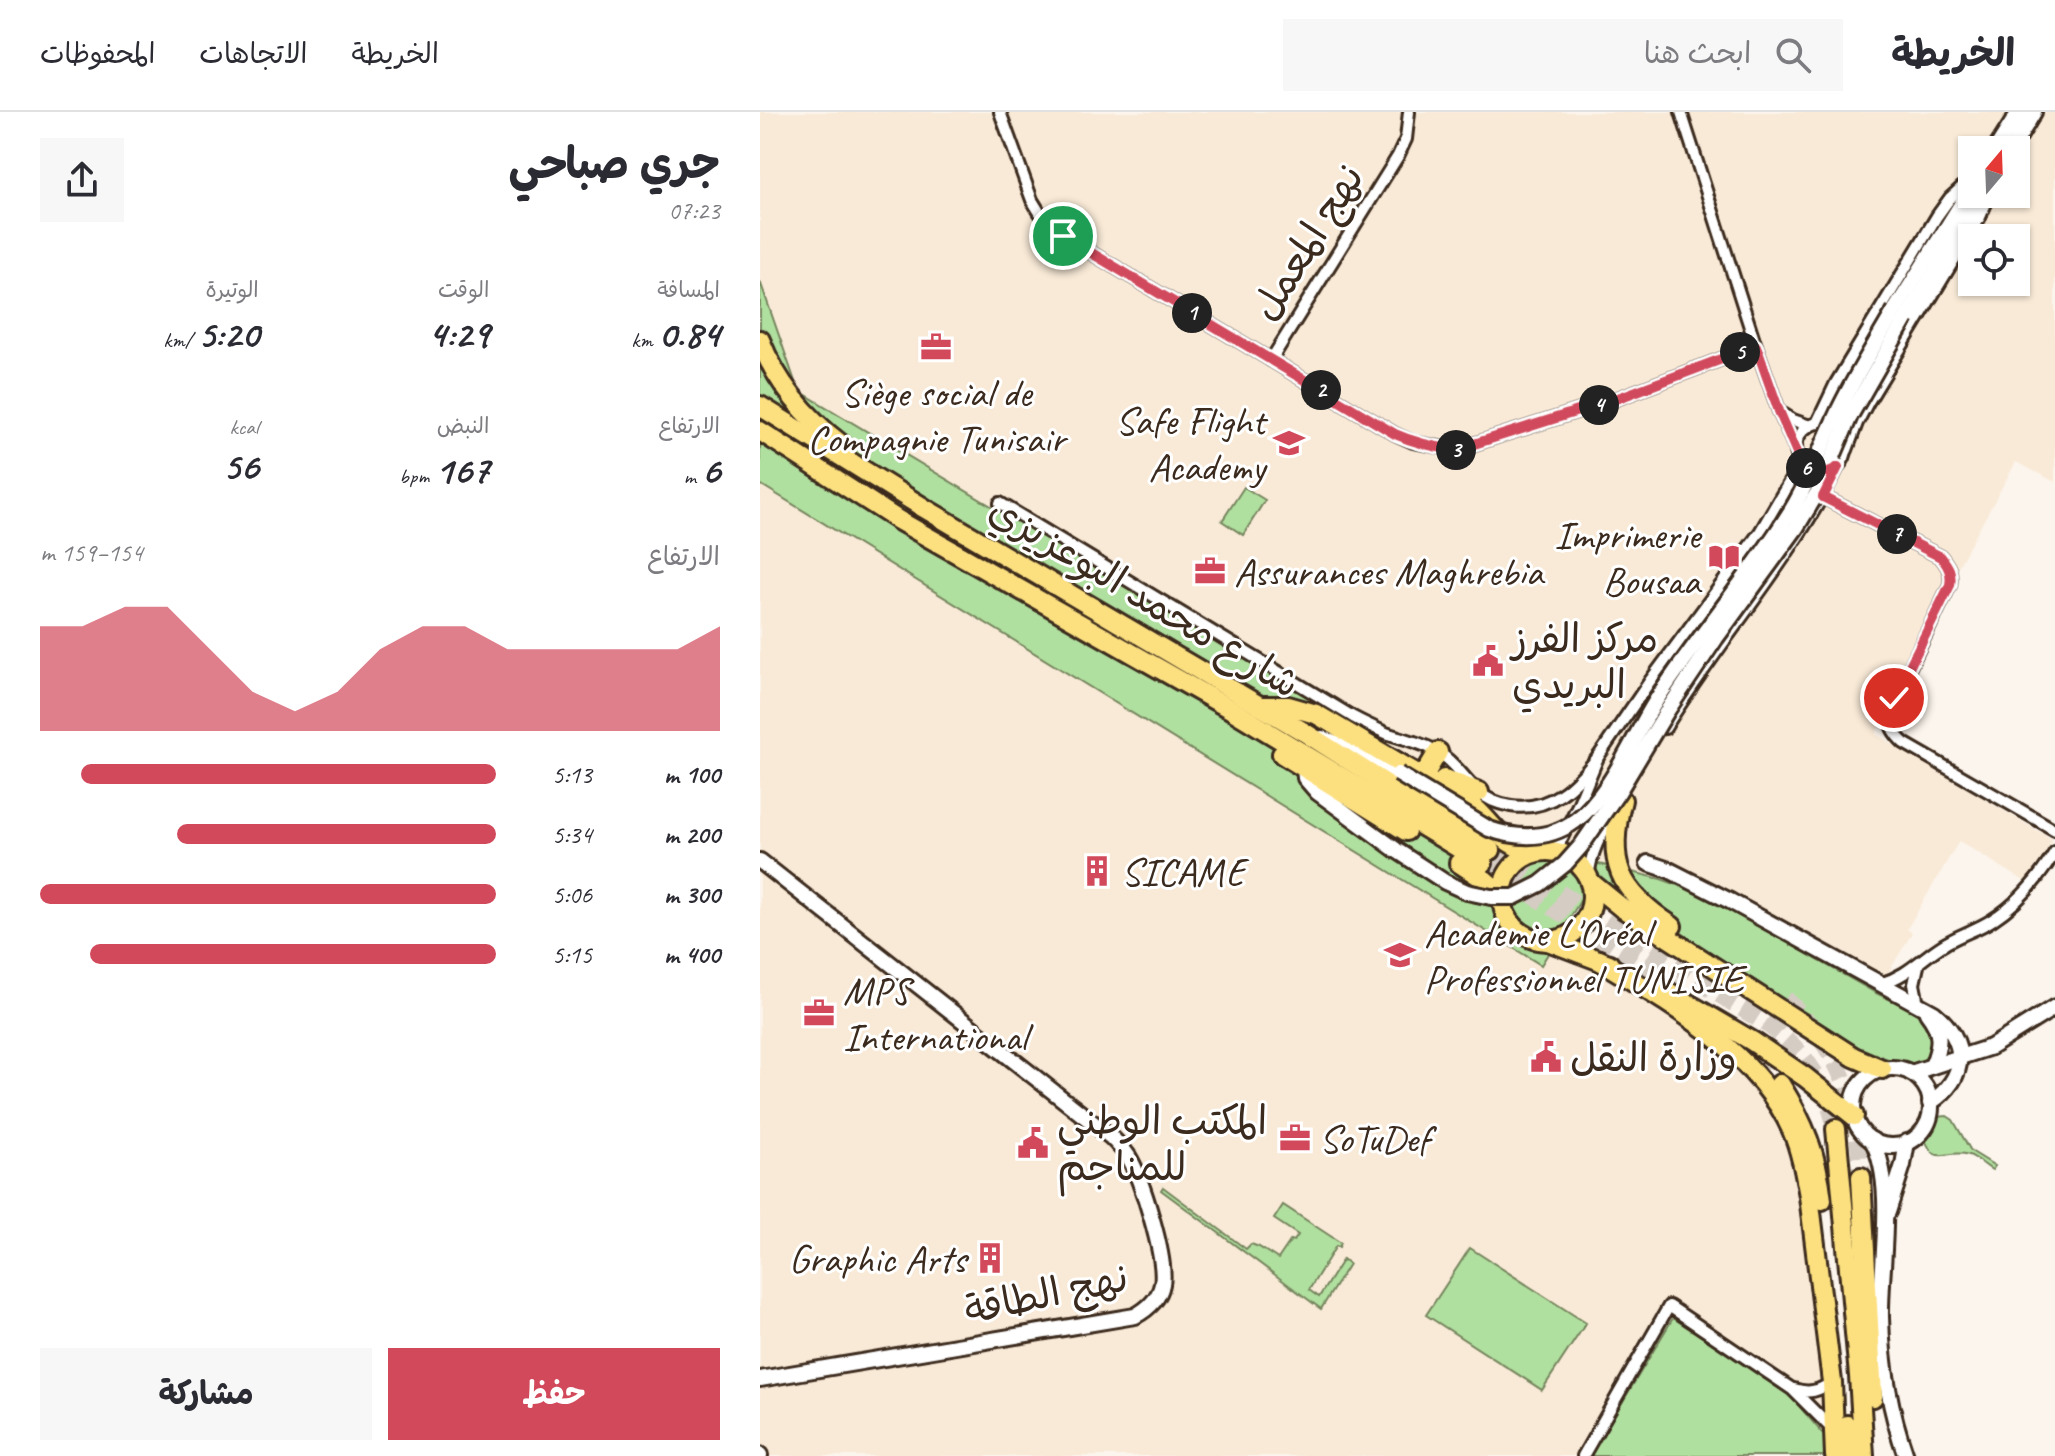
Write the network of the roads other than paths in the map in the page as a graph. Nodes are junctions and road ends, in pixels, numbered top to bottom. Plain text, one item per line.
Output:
1 (1000, 112) edge
2 (1409, 112) edge
3 (2019, 112) edge
4 (2034, 112) edge
5 (1684, 113) edge
6 (2004, 136) edge
7 (2019, 136) edge
8 (1958, 191) edge
9 (1960, 208) edge
10 (1973, 208) edge
11 (1984, 208) edge
12 (1901, 314) junction
13 (760, 340) edge
14 (1756, 346) junction
15 (1271, 360) junction
16 (760, 406) edge
17 (1779, 411) junction
18 (1813, 424) junction
19 (760, 431) edge
20 (760, 446) edge
21 (1847, 450) junction
22 (1799, 457) junction
23 (1838, 467) junction
24 (1823, 497) junction
25 (1000, 503) dead end
26 (924, 508) junction
27 (898, 520) junction
28 (1259, 706) junction
29 (1232, 710) junction
30 (1304, 732) junction
31 (1438, 752) junction
32 (1598, 757) junction
33 (1304, 769) junction
34 (1424, 778) junction
35 (1479, 792) junction
36 (1622, 800) junction
37 (2055, 830) edge
38 (1536, 852) junction
39 (1555, 852) junction
40 (2055, 852) edge
41 (760, 861) edge
42 (1648, 863) dead end
43 (1589, 880) junction
44 (1502, 895) junction
45 (1548, 941) junction
46 (1599, 960) junction
47 (1919, 964) junction
48 (1880, 984) junction
49 (1785, 999) tunnel mouth
50 (1918, 1004) junction
51 (2055, 1007) edge
52 (1960, 1056) junction
53 (1932, 1066) junction
54 (1882, 1069) junction
55 (1911, 1073) junction
56 (1780, 1084) tunnel mouth
57 (1930, 1103) junction
58 (1854, 1116) junction
59 (1836, 1129) tunnel mouth
60 (1872, 1140) junction
61 (1907, 1142) junction
62 (1861, 1177) tunnel mouth
63 (1885, 1220) junction
64 (760, 1379) edge
65 (1832, 1382) junction
66 (1792, 1389) junction
67 (1899, 1431) junction
68 (1835, 1433) junction
69 (1583, 1456) edge
70 (1835, 1456) edge
71 (1848, 1456) edge
72 (1864, 1456) edge
73 (1876, 1456) edge
74 (1906, 1456) edge
75 (1918, 1456) edge

1 - 15 street
2 - 15 street, نهج المعمل
3 - 6 street
4 - 7 street
5 - 14 street
8 - 18 street
9 - 12 street
10 - 12 street
11 - 21 street
12 - 30 street, bridge
12 - 33 street, bridge
13 - 26 highway
14 - 15 street
14 - 17 street
16 - 26 highway, شارع محمد البوعزيزي
17 - 18 street
17 - 22 street
18 - 21 street
18 - 22 street
19 - 27 highway, شارع محمد البوعزيزي
20 - 27 highway
21 - 23 street
22 - 23 street
22 - 32 street
23 - 24 street
24 - 36 street
24 - 37 street
25 - 31 street
26 - 28 highway, شارع محمد البوعزيزي
27 - 29 highway, شارع محمد البوعزيزي
28 - 30 highway, شارع محمد البوعزيزي
28 - 34 highway
29 - 30 highway, شارع محمد البوعزيزي
29 - 33 highway, شارع محمد البوعزيزي
31 - 34 highway
31 - 35 street
32 - 35 street
32 - 39 street
33 - 44 highway, شارع محمد البوعزيزي
34 - 35 highway
34 - 38 highway
36 - 43 street
36 - 49 highway
38 - 39 highway
38 - 44 highway
39 - 43 highway
40 - 47 street
41 - 64 street, نهج الطاقة
42 - 48 street
43 - 45 highway
43 - 54 highway
44 - 45 highway
45 - 46 highway
46 - 58 highway
46 - 65 highway
47 - 48 street
47 - 50 street
48 - 50 street
50 - 52 street
50 - 53 street
51 - 52 street
52 - 53 street
52 - 57 street
53 - 55 street
54 - 55 street
54 - 58 street
55 - 57 street
56 - 71 highway
57 - 61 street
58 - 60 street
59 - 72 highway
60 - 61 street
60 - 63 street
61 - 63 street
62 - 73 highway
63 - 67 street
65 - 66 street
65 - 68 highway
66 - 68 street
66 - 69 street
67 - 74 street
67 - 75 street
68 - 70 highway

